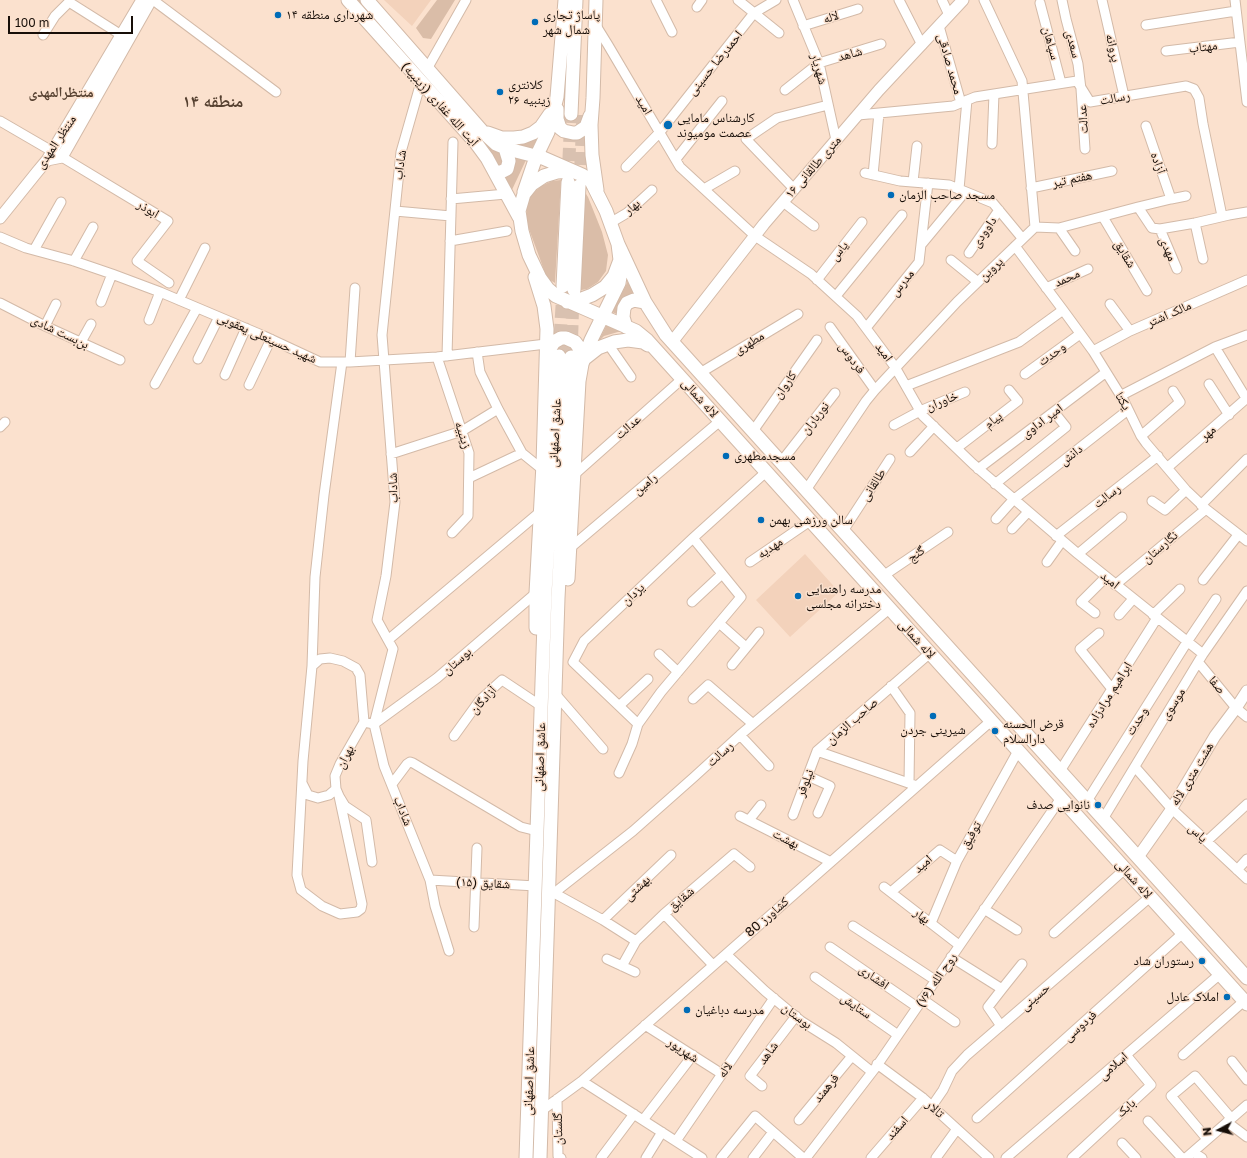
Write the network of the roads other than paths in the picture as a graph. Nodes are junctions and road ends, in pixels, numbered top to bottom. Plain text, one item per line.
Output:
1 (142, 0) edge
2 (152, 0) edge
3 (348, 0) edge
4 (366, 0) edge
5 (466, 0) edge
6 (565, 0) edge
7 (576, 0) edge
8 (588, 0) edge
9 (596, 0) edge
10 (656, 0) edge
11 (738, 0) edge
12 (793, 0) edge
13 (899, 0) edge
14 (942, 0) edge
15 (963, 0) edge
16 (984, 0) edge
17 (1062, 0) edge
18 (1102, 0) edge
19 (1235, 0) edge
20 (769, 1) edge
21 (1040, 3) dead end
22 (858, 9) dead end
23 (1236, 11) junction
24 (754, 13) junction
25 (949, 15) junction
26 (594, 24) junction
27 (1146, 25) dead end
28 (804, 26) junction
29 (939, 26) junction
30 (672, 32) dead end
31 (779, 33) dead end
32 (43, 35) dead end
33 (125, 37) junction
34 (1240, 42) junction
35 (881, 44) dead end
36 (922, 45) junction
37 (1166, 51) dead end
38 (819, 63) junction
39 (427, 69) junction
40 (1246, 80) edge
41 (421, 82) junction
42 (1061, 83) junction
43 (1022, 85) junction
44 (1081, 89) junction
45 (785, 90) dead end
46 (276, 92) dead end
47 (994, 94) junction
48 (1124, 96) junction
49 (593, 98) junction
50 (722, 101) dead end
51 (964, 102) junction
52 (1247, 102) edge
53 (556, 103) junction
54 (828, 105) junction
55 (879, 113) junction
56 (858, 115) junction
57 (0, 121) edge
58 (1146, 126) dead end
59 (482, 131) junction
60 (660, 132) junction
61 (836, 140) junction
62 (453, 142) dead end
63 (992, 144) dead end
64 (917, 146) dead end
65 (505, 148) junction
66 (1086, 149) dead end
67 (54, 156) junction
68 (536, 157) junction
69 (676, 159) junction
70 (626, 168) dead end
71 (735, 171) dead end
72 (1112, 171) dead end
73 (495, 172) junction
74 (573, 179) junction
75 (913, 182) junction
76 (928, 183) junction
77 (1031, 188) junction
78 (704, 189) junction
79 (794, 189) junction
80 (652, 190) dead end
81 (962, 190) junction
82 (597, 192) junction
83 (506, 194) junction
84 (1186, 196) dead end
85 (451, 199) junction
86 (1171, 199) junction
87 (522, 200) junction
88 (61, 202) dead end
89 (783, 202) junction
90 (1138, 208) junction
91 (998, 210) junction
92 (395, 211) junction
93 (1247, 212) edge
94 (902, 215) dead end
95 (451, 216) junction
96 (1222, 216) junction
97 (520, 217) junction
98 (1103, 217) junction
99 (0, 218) edge
100 (862, 222) dead end
101 (610, 223) junction
102 (1195, 223) junction
103 (814, 226) dead end
104 (1035, 227) junction
105 (94, 228) dead end
106 (1059, 228) junction
107 (1160, 229) junction
108 (507, 231) dead end
109 (755, 236) junction
110 (0, 237) edge
111 (1022, 238) junction
112 (450, 241) junction
113 (618, 244) junction
114 (921, 245) junction
115 (1015, 246) junction
116 (205, 248) dead end
117 (34, 250) junction
118 (1075, 252) dead end
119 (969, 253) dead end
120 (529, 254) junction
121 (1203, 259) dead end
122 (620, 260) junction
123 (951, 260) dead end
124 (74, 261) junction
125 (1088, 269) dead end
126 (1177, 269) dead end
127 (112, 274) junction
128 (817, 280) junction
129 (1247, 280) edge
130 (978, 282) junction
131 (169, 283) dead end
132 (355, 288) dead end
133 (568, 288) tunnel mouth
134 (1046, 288) junction
135 (1147, 291) dead end
136 (160, 292) junction
137 (836, 296) junction
138 (179, 300) junction
139 (101, 302) dead end
140 (567, 302) junction
141 (645, 302) junction
142 (0, 303) edge
143 (56, 304) dead end
144 (1110, 304) dead end
145 (197, 308) junction
146 (1063, 310) junction
147 (798, 314) dead end
148 (218, 317) junction
149 (603, 318) junction
150 (149, 320) dead end
151 (91, 324) dead end
152 (45, 326) junction
153 (626, 327) junction
154 (830, 327) dead end
155 (246, 328) junction
156 (866, 328) junction
157 (1130, 331) junction
158 (1080, 334) junction
159 (1247, 335) edge
160 (271, 339) junction
161 (817, 340) dead end
162 (81, 342) junction
163 (672, 342) junction
164 (546, 344) junction
165 (608, 344) junction
166 (1215, 347) junction
167 (655, 349) junction
168 (1093, 351) junction
169 (477, 352) junction
170 (447, 356) junction
171 (437, 357) junction
172 (198, 359) dead end
173 (574, 359) junction
174 (120, 360) dead end
175 (384, 360) junction
176 (346, 362) junction
177 (546, 363) junction
178 (895, 367) junction
179 (700, 373) junction
180 (1105, 373) junction
181 (1025, 374) dead end
182 (225, 375) dead end
183 (630, 377) dead end
184 (682, 379) junction
185 (155, 384) dead end
186 (1209, 384) dead end
187 (249, 385) dead end
188 (906, 386) junction
189 (875, 390) junction
190 (1009, 390) dead end
191 (1173, 391) dead end
192 (965, 392) dead end
193 (835, 393) dead end
194 (1120, 396) junction
195 (1246, 398) edge
196 (498, 409) junction
197 (1128, 410) junction
198 (920, 411) junction
199 (1054, 412) junction
200 (1229, 415) junction
201 (720, 421) junction
202 (894, 425) dead end
203 (934, 426) junction
204 (462, 431) junction
205 (752, 431) junction
206 (1141, 436) junction
207 (957, 448) junction
208 (910, 452) dead end
209 (522, 453) junction
210 (391, 454) junction
211 (1158, 456) junction
212 (890, 459) dead end
213 (1247, 459) edge
214 (780, 462) junction
215 (1168, 467) junction
216 (978, 469) junction
217 (543, 470) junction
218 (766, 472) junction
219 (574, 475) junction
220 (469, 478) junction
221 (995, 484) junction
222 (806, 490) junction
223 (1186, 490) junction
224 (1013, 500) junction
225 (1152, 501) dead end
226 (1203, 507) junction
227 (540, 512) junction
228 (1028, 512) junction
229 (1122, 517) dead end
230 (996, 519) dead end
231 (810, 521) junction
232 (1012, 529) dead end
233 (843, 531) junction
234 (948, 532) dead end
235 (452, 533) dead end
236 (693, 538) junction
237 (1059, 538) junction
238 (1244, 538) edge
239 (856, 546) junction
240 (570, 548) junction
241 (1078, 554) junction
242 (843, 557) junction
243 (750, 562) dead end
244 (1047, 562) dead end
245 (722, 574) junction
246 (883, 576) junction
247 (1106, 578) junction
248 (1203, 580) dead end
249 (1115, 584) junction
250 (1180, 589) dead end
251 (1247, 592) edge
252 (536, 593) junction
253 (1133, 599) junction
254 (1216, 599) dead end
255 (692, 602) dead end
256 (889, 609) junction
257 (1095, 613) dead end
258 (1119, 615) dead end
259 (1155, 617) junction
260 (719, 623) junction
261 (759, 632) dead end
262 (1099, 633) dead end
263 (388, 640) junction
264 (1187, 642) junction
265 (746, 647) junction
266 (930, 653) junction
267 (659, 654) dead end
268 (1201, 659) junction
269 (732, 665) dead end
270 (312, 666) junction
271 (678, 672) junction
272 (648, 679) dead end
273 (891, 686) junction
274 (1112, 689) junction
275 (1247, 691) edge
276 (558, 698) junction
277 (692, 699) dead end
278 (538, 704) junction
279 (619, 706) junction
280 (1236, 708) junction
281 (1247, 717) edge
282 (991, 721) junction
283 (364, 722) junction
284 (374, 724) junction
285 (638, 724) junction
286 (753, 724) junction
287 (740, 735) junction
288 (454, 736) dead end
289 (603, 749) dead end
290 (817, 751) junction
291 (1018, 751) junction
292 (769, 766) dead end
293 (1135, 767) junction
294 (540, 768) junction
295 (553, 768) junction
296 (1060, 771) junction
297 (619, 773) dead end
298 (808, 776) junction
299 (302, 782) junction
300 (392, 784) junction
301 (913, 784) junction
302 (338, 792) junction
303 (1061, 798) junction
304 (1087, 801) junction
305 (1247, 804) edge
306 (761, 805) dead end
307 (1171, 808) junction
308 (818, 813) dead end
309 (793, 815) dead end
310 (1103, 819) junction
311 (537, 831) junction
312 (1207, 841) junction
313 (477, 848) dead end
314 (671, 855) dead end
315 (1138, 857) junction
316 (1247, 859) edge
317 (957, 861) junction
318 (372, 862) dead end
319 (831, 862) junction
320 (750, 867) dead end
321 (1125, 869) junction
322 (1237, 870) junction
323 (1247, 879) edge
324 (430, 880) junction
325 (476, 883) junction
326 (536, 886) junction
327 (888, 889) joint
328 (551, 895) junction
329 (1150, 897) junction
330 (984, 909) junction
331 (1187, 912) junction
332 (664, 914) junction
333 (1168, 916) junction
334 (602, 920) junction
335 (931, 923) junction
336 (474, 926) dead end
337 (853, 926) dead end
338 (1017, 930) dead end
339 (1054, 933) dead end
340 (1184, 934) junction
341 (636, 940) junction
342 (960, 945) junction
343 (1218, 946) junction
344 (830, 947) dead end
345 (1198, 949) junction
346 (449, 951) dead end
347 (726, 954) junction
348 (951, 957) junction
349 (607, 959) dead end
350 (1022, 964) dead end
351 (713, 965) junction
352 (622, 966) junction
353 (635, 972) dead end
354 (1220, 974) junction
355 (815, 977) dead end
356 (1247, 978) edge
357 (935, 980) junction
358 (1002, 988) junction
359 (774, 998) junction
360 (1246, 1002) edge
361 (920, 1003) junction
362 (796, 1016) junction
363 (955, 1022) dead end
364 (645, 1025) junction
365 (1001, 1026) junction
366 (898, 1035) junction
367 (693, 1055) junction
368 (1126, 1055) junction
369 (1183, 1055) dead end
370 (852, 1056) junction
371 (1232, 1062) dead end
372 (877, 1064) junction
373 (872, 1072) junction
374 (722, 1074) junction
375 (1247, 1080) edge
376 (582, 1081) junction
377 (762, 1086) dead end
378 (923, 1098) junction
379 (557, 1099) junction
380 (1247, 1105) edge
381 (932, 1106) junction
382 (541, 1111) junction
383 (634, 1114) junction
384 (977, 1118) dead end
385 (643, 1120) junction
386 (799, 1120) dead end
387 (1229, 1120) junction
388 (1148, 1121) dead end
389 (957, 1129) junction
390 (662, 1132) junction
391 (773, 1132) junction
392 (1247, 1137) edge
393 (1207, 1139) junction
394 (676, 1141) junction
395 (1122, 1143) dead end
396 (1193, 1152) junction
397 (526, 1158) edge
398 (540, 1158) edge
399 (561, 1158) edge
400 (601, 1158) edge
401 (646, 1158) edge
402 (702, 1158) edge
403 (721, 1158) edge
404 (753, 1158) edge
405 (805, 1158) edge
406 (871, 1158) edge
407 (936, 1158) edge
408 (989, 1158) edge
409 (1006, 1158) edge
410 (1072, 1158) edge
411 (1136, 1158) edge
412 (1182, 1158) edge
413 (1186, 1158) edge
414 (1202, 1158) edge

1 - 33 street, منتظر المهدی
2 - 33 street
2 - 46 street
3 - 41 main road, آیت الله غفاری (زینبیه)
4 - 39 main road, آیت الله غفاری (زینبیه)
5 - 39 street
6 - 53 main road
7 - 8 main road
9 - 26 main road
10 - 30 street
11 - 24 street
12 - 28 street, شهریار
13 - 36 street
14 - 25 street
15 - 25 street, ۱۶ متری طالقانی
16 - 43 street
17 - 44 street, سعدی
18 - 48 street, پروانه
19 - 23 street
20 - 24 street, احمدرضا حسینی
21 - 42 street, سپاهان
22 - 28 street, لاله
23 - 27 street
23 - 34 street
24 - 31 street
24 - 60 street, احمدرضا حسینی
25 - 29 street, ۱۶ متری طالقانی
26 - 49 main road
26 - 60 street, امید
28 - 38 street, شهریار
29 - 36 street, ۱۶ متری طالقانی
29 - 51 street, محمد صادقی
32 - 33 street
33 - 67 street, منتظر المهدی
34 - 37 street, مهتاب
34 - 40 street
35 - 38 street, شاهد
36 - 56 street, ۱۶ متری طالقانی
38 - 45 street
38 - 54 street, شهریار
39 - 59 main road, آیت الله غفاری (زینبیه)
40 - 52 street
41 - 73 main road, آیت الله غفاری (زینبیه)
41 - 92 street, شاداب
42 - 43 street, رسالت
42 - 44 street, رسالت
43 - 47 street, رسالت
43 - 77 street
44 - 48 street, رسالت
44 - 66 street, عدالت
47 - 51 street, رسالت
47 - 63 street
48 - 96 street, رسالت
49 - 53 main road
49 - 82 main road
50 - 69 street
51 - 55 street, رسالت
51 - 81 street
53 - 59 main road
53 - 68 main road
54 - 61 street, شهریار
54 - 79 street
55 - 56 street, رسالت
55 - 75 street
56 - 61 street, ۱۶ متری طالقانی
57 - 67 street
58 - 86 street, آزاده
59 - 65 main road, آیت الله غفاری (زینبیه)
60 - 69 street, امید
60 - 70 street, احمدرضا حسینی
61 - 79 street, ۱۶ متری طالقانی
62 - 85 street
64 - 75 street
65 - 68 main road, آیت الله غفاری (زینبیه)
65 - 73 main road
67 - 99 street, منتظر المهدی
67 - 131 street, ابوذر
68 - 74 main road, آیت الله غفاری (زینبیه)
68 - 87 main road
69 - 78 street, امید
71 - 78 street
72 - 77 street, هفتم تیر
73 - 83 main road, آیت الله غفاری (زینبیه)
74 - 82 main road
74 - 87 main road
74 - 133 main road
75 - 76 street
76 - 81 street
76 - 114 street, مدرس
77 - 104 street
78 - 109 street, امید
79 - 89 street, ۱۶ متری طالقانی
80 - 101 street, بهار
81 - 91 street
81 - 114 street
82 - 101 main road
83 - 85 street
83 - 97 main road, آیت الله غفاری (زینبیه)
84 - 86 street
85 - 95 street
86 - 90 street
87 - 97 main road
88 - 117 street
89 - 103 street
89 - 109 street, ۱۶ متری طالقانی
90 - 98 street
90 - 107 street
91 - 111 street
91 - 119 street, داوودی
92 - 95 street
92 - 175 street, شاداب
93 - 96 street
94 - 137 street
95 - 112 street
96 - 102 street
97 - 120 main road
98 - 106 street
98 - 135 street, شقایق
100 - 128 street, یاس
101 - 113 main road
102 - 107 street
102 - 121 street
104 - 106 street
104 - 111 street, پروین
105 - 124 street
106 - 118 street
107 - 126 street, مهدی
108 - 112 street
109 - 128 street, امید
109 - 163 street, ۱۶ متری طالقانی
110 - 117 street, شهید حسینعلی یعقوبی
111 - 115 street, پروین
112 - 170 street
113 - 122 main road
113 - 141 main road, لاله شمالی
114 - 156 street, مدرس
115 - 130 street, پروین
115 - 134 street, یکتا
116 - 138 street
117 - 124 street, شهید حسینعلی یعقوبی
120 - 140 main road
120 - 164 main road
122 - 140 main road
122 - 149 main road
123 - 130 street
124 - 127 street, شهید حسینعلی یعقوبی
125 - 134 street, محمد
127 - 136 street, شهید حسینعلی یعقوبی
127 - 139 street
128 - 137 street, امید
129 - 157 street, مالک اشتر
130 - 178 street, پروین
132 - 176 street
134 - 146 street, یکتا
136 - 138 street, شهید حسینعلی یعقوبی
136 - 150 street
137 - 156 street, امید
138 - 145 street, شهید حسینعلی یعقوبی
140 - 149 main road, لاله شمالی
141 - 153 main road
141 - 163 main road, لاله شمالی
142 - 152 street, بن‌بست شادی
143 - 152 street
144 - 157 street
145 - 148 street, شهید حسینعلی یعقوبی
145 - 185 street
146 - 158 street, یکتا
146 - 188 street
147 - 179 street, مطهری
148 - 155 street, شهید حسینعلی یعقوبی
148 - 172 street
149 - 153 main road, لاله شمالی
149 - 173 main road
151 - 162 street
152 - 162 street, بن‌بست شادی
153 - 167 main road, لاله شمالی
154 - 189 street, فردوس
155 - 160 street, شهید حسینعلی یعقوبی
155 - 182 street
156 - 178 street, امید
157 - 168 street, مالک اشتر
158 - 168 street, یکتا
158 - 181 street, وحدت
159 - 166 street
160 - 176 street, شهید حسینعلی یعقوبی
160 - 187 street
161 - 205 street, کاروان
162 - 174 street, بن‌بست شادی
163 - 179 main road, لاله شمالی
164 - 169 street, شهید حسینعلی یعقوبی
164 - 177 main road
165 - 167 main road
165 - 173 main road
165 - 183 street
166 - 194 street
166 - 195 street
167 - 184 main road, لاله شمالی
168 - 180 street, یکتا
169 - 170 street, شهید حسینعلی یعقوبی
169 - 196 street
170 - 171 street, شهید حسینعلی یعقوبی
171 - 175 street, شهید حسینعلی یعقوبی
171 - 204 street, زینبیه
173 - 177 main road
173 - 219 main road
173 - 294 main road, عاشق اصفهانی
173 - 295 main road, عاشق اصفهانی
175 - 176 street, شهید حسینعلی یعقوبی
175 - 210 street, شاداب
176 - 270 street
177 - 217 main road
178 - 188 street, امید
178 - 189 street, پروین
179 - 205 main road, لاله شمالی
180 - 194 street, یکتا
180 - 199 street, امیر اداوی
184 - 201 main road, لاله شمالی
184 - 219 street, عدالت
186 - 200 street
188 - 198 street, امید
189 - 222 street, پروین
190 - 207 street, پیام
191 - 206 street
192 - 198 street, خاوران
193 - 214 street, نورباران
194 - 197 street, یکتا
195 - 200 street, مهر
196 - 204 street
196 - 209 street
197 - 206 street, یکتا
197 - 224 street, دانش
198 - 202 street, خاوران
198 - 203 street, امید
199 - 216 street, امیر اداوی
199 - 221 street
200 - 215 street, مهر
201 - 218 main road, لاله شمالی
201 - 240 street, رامین
203 - 207 street, امید
203 - 208 street
204 - 210 street
204 - 220 street, زینبیه
205 - 214 main road, لاله شمالی
206 - 211 street, یکتا
207 - 216 street, امید
209 - 217 street
209 - 220 street
210 - 263 street, شاداب
211 - 215 street, یکتا
211 - 237 street, رسالت
212 - 233 street, طالقانی
213 - 226 street, نگارستان
214 - 222 main road, لاله شمالی
215 - 223 street, یکتا
216 - 221 street, امید
217 - 227 main road
218 - 231 main road, لاله شمالی
218 - 236 street, یزدان
219 - 240 main road
220 - 235 street, زینبیه
221 - 224 street, امید
222 - 233 main road, لاله شمالی
223 - 225 street
223 - 226 street, یکتا
224 - 228 street, امید
224 - 230 street, دانش
226 - 238 street, یکتا
226 - 249 street, نگارستان
227 - 252 main road
227 - 263 street
228 - 232 street
228 - 237 street, امید
229 - 241 street
231 - 242 main road, لاله شمالی
231 - 243 street, مهدیه
233 - 239 main road, لاله شمالی
234 - 246 street, گنج
236 - 245 street
236 - 279 street, یزدان
237 - 241 street, امید
237 - 244 street, رسالت
238 - 248 street
239 - 242 main road
239 - 246 main road, لاله شمالی
240 - 276 main road
241 - 247 street, امید
242 - 256 main road, لاله شمالی
245 - 255 street
245 - 260 street
246 - 296 main road, لاله شمالی
247 - 249 street, امید
247 - 257 street
249 - 253 street, امید
250 - 259 street, ابراهیم مرادزاده
251 - 268 street, موسوی
252 - 278 main road
252 - 284 street, بوستان
253 - 258 street
253 - 259 street, امید
254 - 264 street, وحدت
256 - 266 main road, لاله شمالی
256 - 286 street, رسالت
259 - 264 street, امید
259 - 274 street, ابراهیم مرادزاده
260 - 265 street
260 - 271 street
261 - 265 street
262 - 274 street
263 - 284 street, شاداب
264 - 268 street, امید
264 - 304 street, وحدت
265 - 269 street
266 - 273 street, صاحب الزمان
266 - 282 main road, لاله شمالی
267 - 271 street
268 - 280 street, صفا
268 - 293 street, موسوی
270 - 283 street
270 - 299 street
271 - 285 street
272 - 279 street
273 - 290 street, صاحب الزمان
273 - 301 street
274 - 296 street, ابراهیم مرادزاده
275 - 280 street, هشت متری لاله
276 - 289 street
276 - 295 main road
277 - 286 street
278 - 288 street, آزادگان
278 - 294 main road
279 - 285 street, یزدان
280 - 281 street, صفا
280 - 307 street, هشت متری لاله
282 - 291 main road, لاله شمالی
282 - 301 street, کشاورز 80
283 - 284 street
283 - 302 street, بهران
284 - 300 street, شاداب
285 - 297 street
286 - 287 street, رسالت
287 - 292 street
287 - 328 street, رسالت
290 - 298 street, نیلوفر
290 - 301 street, صاحب الزمان
291 - 303 main road, لاله شمالی
291 - 317 street, توفیق
293 - 307 street, یاس
293 - 310 street, موسوی
294 - 311 main road, عاشق اصفهانی
295 - 328 main road, عاشق اصفهانی
296 - 304 main road, لاله شمالی
298 - 308 street
298 - 309 street, نیلوفر
299 - 302 street
299 - 302 street, بهران
300 - 311 street
300 - 324 street, شاداب
301 - 319 street, کشاورز 80
302 - 318 street
303 - 321 main road, لاله شمالی
303 - 330 street, روح الله (۷۶)
304 - 310 main road, لاله شمالی
305 - 312 street
306 - 319 street, بهشت
307 - 312 street, یاس
307 - 315 street, هشت متری لاله
310 - 315 main road, لاله شمالی
311 - 326 main road, عاشق اصفهانی
312 - 322 street, یاس
313 - 325 street
314 - 334 street, بهشتی
315 - 331 main road, لاله شمالی
316 - 322 street
317 - 327 street, امید
317 - 335 street, توفیق
319 - 347 street, کشاورز 80
320 - 332 street, شقایق
321 - 329 main road, لاله شمالی
321 - 339 street
322 - 323 street, یاس
324 - 325 street, شقایق (۱۵)
324 - 346 street, شاداب
325 - 326 street, شقایق (۱۵)
325 - 336 street
326 - 397 main road, عاشق اصفهانی
327 - 335 street, بهار
328 - 334 street
328 - 382 main road, عاشق اصفهانی
329 - 333 main road, لاله شمالی
329 - 365 street, حسینی
330 - 338 street
330 - 342 street, روح الله (۷۶)
331 - 333 main road
331 - 343 main road, لاله شمالی
332 - 341 street, شقایق
332 - 351 street
333 - 340 main road, لاله شمالی
334 - 341 street
335 - 342 street, بهار
337 - 357 street
340 - 345 main road, لاله شمالی
340 - 384 street, فردوسی
341 - 352 street, شقایق
342 - 348 street, روح الله (۷۶)
343 - 345 main road
343 - 356 main road, لاله شمالی
344 - 361 street, افشاری
345 - 354 main road, لاله شمالی
347 - 351 street, کشاورز 80
347 - 359 street, بوستان
348 - 357 street, روح الله (۷۶)
348 - 358 street
349 - 352 street
350 - 358 street
351 - 364 street, کشاورز 80
352 - 353 street
354 - 360 main road, لاله شمالی
354 - 368 street, اسلامی
355 - 366 street, ستایش
357 - 361 street, روح الله (۷۶)
358 - 365 street
359 - 362 street, بوستان
359 - 374 street, لاله
360 - 369 street
361 - 363 street, افشاری
361 - 366 street, روح الله (۷۶)
362 - 370 street, بوستان
362 - 377 street, شاهد
364 - 367 street, شهریور
364 - 376 street, کشاورز 80
365 - 381 street, حسینی
366 - 372 street, روح الله (۷۶)
367 - 374 street, شهریور
367 - 385 street
368 - 409 street, اسلامی
368 - 410 street, بابک
370 - 373 street, بوستان
370 - 386 street, فرهمند
371 - 375 street
372 - 373 street, روح الله (۷۶)
372 - 378 street, تالار
373 - 405 street, روح الله (۷۶)
374 - 394 street, لاله
376 - 379 street, کشاورز 80
376 - 383 street
378 - 381 street, تالار
378 - 406 street, اسفند
379 - 382 street, کشاورز 80
379 - 399 street, گلستان
380 - 387 street
381 - 389 street, تالار
382 - 398 main road, عاشق اصفهانی
383 - 385 street
383 - 400 street
385 - 390 street
387 - 392 street
387 - 393 street
387 - 393 street
388 - 412 street
389 - 407 street
389 - 408 street, تالار
390 - 394 street
390 - 401 street
391 - 403 street
391 - 404 street
391 - 405 street
393 - 396 street
394 - 402 street
395 - 411 street
396 - 413 street
396 - 414 street

